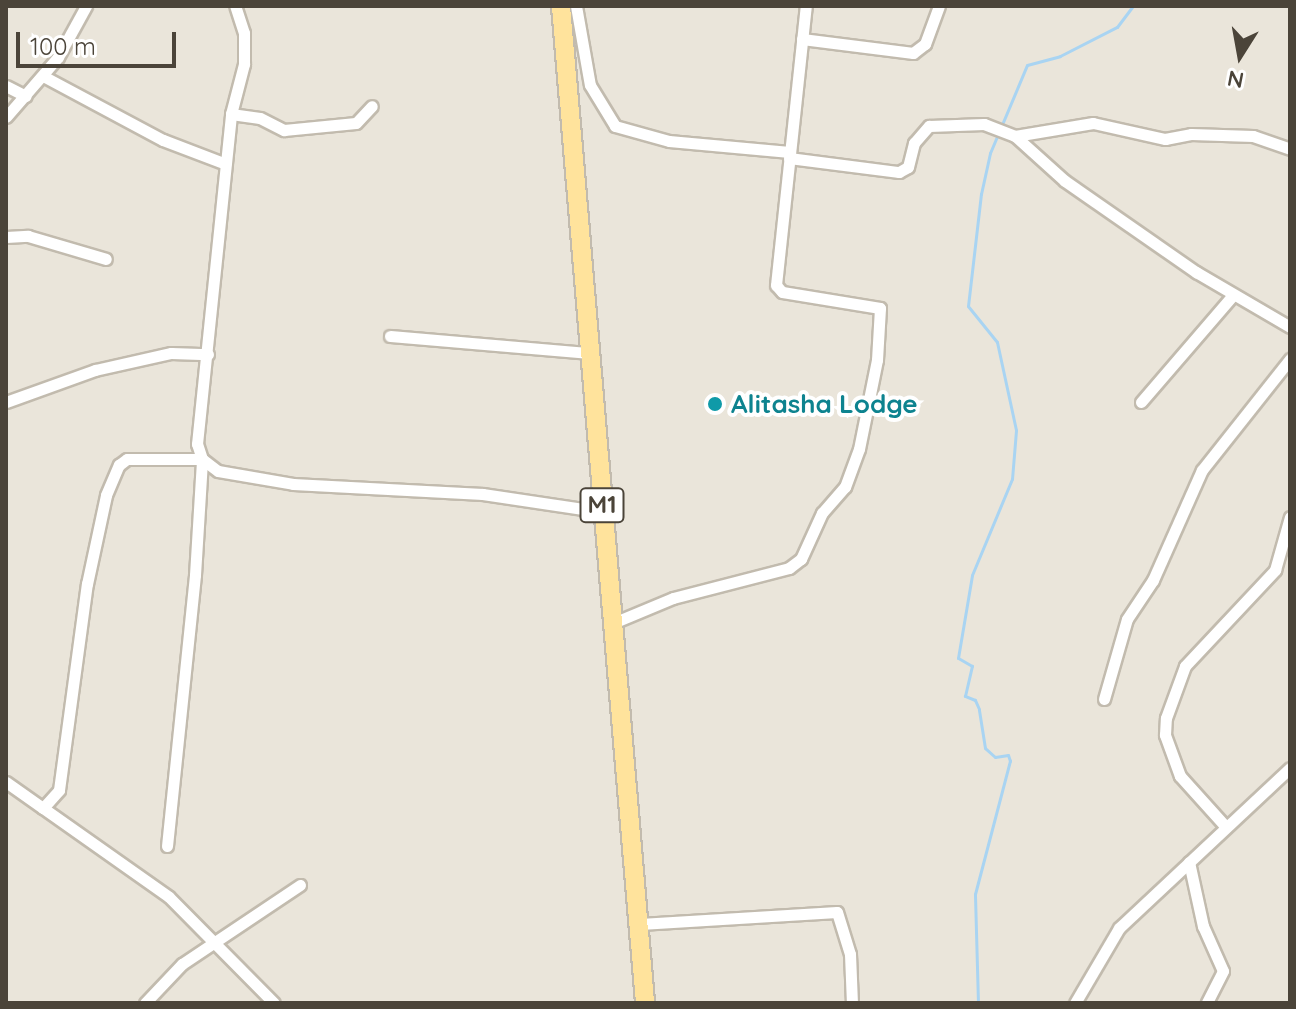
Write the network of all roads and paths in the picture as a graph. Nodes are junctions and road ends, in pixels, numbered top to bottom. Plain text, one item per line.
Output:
1 (86, 6) edge
2 (235, 6) edge
3 (561, 6) edge
4 (576, 6) edge
5 (806, 6) edge
6 (939, 6) edge
7 (802, 39) junction
8 (43, 76) junction
9 (6, 86) edge
10 (26, 96) junction
11 (372, 106) dead end
12 (231, 114) junction
13 (6, 117) edge
14 (1007, 133) junction
15 (1290, 149) edge
16 (789, 155) junction
17 (226, 164) junction
18 (6, 237) edge
19 (106, 259) dead end
20 (1233, 295) junction
21 (1290, 327) edge
22 (390, 336) dead end
23 (590, 353) junction
24 (208, 354) junction
25 (1290, 359) edge
26 (6, 402) edge
27 (1141, 402) dead end
28 (202, 459) junction
29 (603, 512) junction
30 (1290, 517) edge
31 (613, 623) junction
32 (1104, 699) dead end
33 (1290, 768) edge
34 (6, 782) edge
35 (43, 808) junction
36 (1226, 827) junction
37 (167, 846) dead end
38 (1189, 862) junction
39 (300, 885) dead end
40 (640, 924) junction
41 (213, 945) junction
42 (145, 1003) edge
43 (274, 1003) edge
44 (645, 1003) edge
45 (852, 1003) edge
46 (1075, 1003) edge
47 (1207, 1003) edge

1 - 8 street
2 - 12 street
3 - 23 main road, M1
4 - 16 street
5 - 7 street
6 - 7 street
7 - 16 street
8 - 10 street
8 - 17 street
9 - 10 street
10 - 13 street
11 - 12 street
12 - 17 street
14 - 15 street
14 - 16 street
14 - 20 street
16 - 31 street
17 - 24 street
18 - 19 street
20 - 21 street
20 - 27 street
22 - 23 street
23 - 29 main road, M1
24 - 26 street
24 - 28 street
25 - 32 street
28 - 29 street
28 - 35 street
28 - 37 street
29 - 31 main road, M1
30 - 36 street
31 - 40 main road, M1
33 - 36 street
34 - 35 street
35 - 41 street
36 - 38 street
38 - 46 street
38 - 47 street
39 - 41 street
40 - 44 main road, M1
40 - 45 street
41 - 42 street
41 - 43 street

